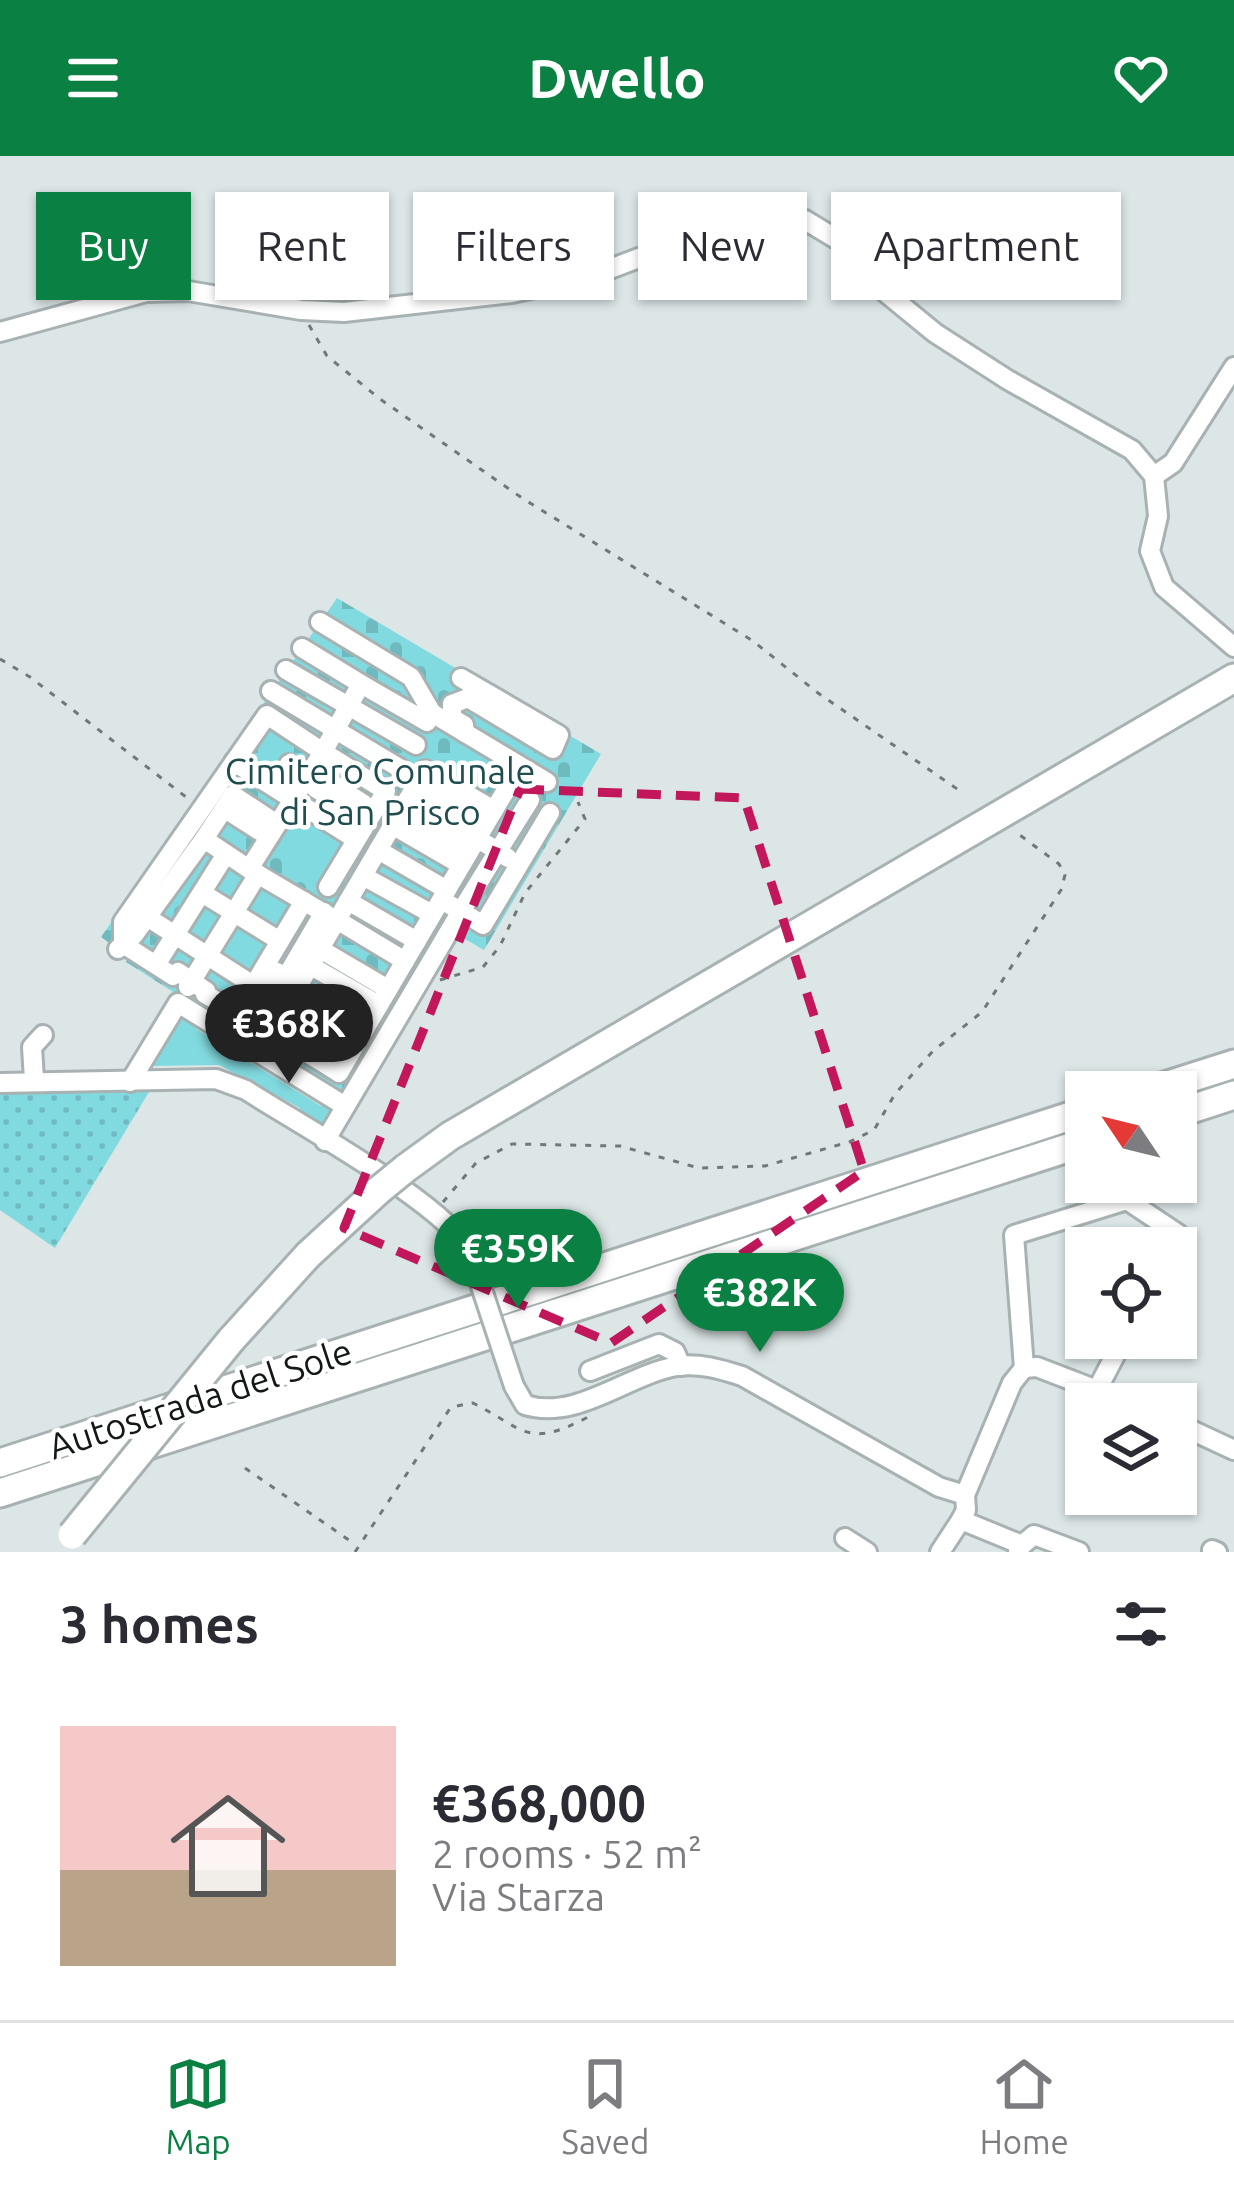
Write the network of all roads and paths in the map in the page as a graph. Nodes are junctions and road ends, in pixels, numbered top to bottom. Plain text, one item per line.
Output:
1 (301, 310) junction
2 (0, 332) edge
3 (1234, 367) edge
4 (1154, 476) junction
5 (320, 622) dead end
6 (1234, 647) edge
7 (302, 648) dead end
8 (0, 659) edge
9 (286, 670) dead end
10 (461, 678) dead end
11 (1223, 684) edge
12 (361, 685) junction
13 (271, 692) dead end
14 (349, 707) junction
15 (432, 713) junction
16 (336, 730) junction
17 (465, 733) junction
18 (416, 746) dead end
19 (436, 749) dead end
20 (323, 752) junction
21 (234, 762) junction
22 (289, 764) dead end
23 (401, 769) dead end
24 (313, 779) junction
25 (547, 782) dead end
26 (508, 787) dead end
27 (963, 793) dead end
28 (403, 796) junction
29 (186, 797) dead end
30 (293, 800) junction
31 (530, 800) dead end
32 (578, 802) dead end
33 (366, 812) junction
34 (550, 813) dead end
35 (273, 831) junction
36 (1017, 833) dead end
37 (356, 838) junction
38 (477, 838) junction
39 (204, 839) junction
40 (378, 850) junction
41 (497, 851) junction
42 (226, 854) junction
43 (520, 865) junction
44 (253, 871) junction
45 (363, 875) junction
46 (328, 887) dead end
47 (202, 893) junction
48 (304, 901) junction
49 (348, 901) junction
50 (440, 901) junction
51 (461, 911) junction
52 (234, 913) junction
53 (330, 916) junction
54 (147, 917) junction
55 (175, 937) junction
56 (280, 941) junction
57 (417, 941) junction
58 (120, 947) junction
59 (207, 956) junction
60 (315, 958) junction
61 (405, 961) junction
62 (156, 965) junction
63 (191, 981) junction
64 (254, 986) junction
65 (297, 988) junction
66 (416, 988) junction
67 (384, 997) junction
68 (178, 1003) junction
69 (345, 1016) junction
70 (249, 1019) dead end
71 (365, 1029) junction
72 (43, 1035) dead end
73 (320, 1061) junction
74 (1234, 1064) edge
75 (1197, 1076) edge
76 (34, 1080) junction
77 (130, 1082) junction
78 (0, 1083) edge
79 (1234, 1095) edge
80 (345, 1106) junction
81 (1197, 1107) edge
82 (1065, 1118) edge
83 (325, 1142) junction
84 (1065, 1149) edge
85 (434, 1212) junction
86 (1167, 1227) edge
87 (681, 1366) junction
88 (1024, 1368) junction
89 (590, 1371) dead end
90 (1083, 1383) edge
91 (595, 1414) dead end
92 (1197, 1432) edge
93 (1232, 1444) edge
94 (0, 1463) edge
95 (245, 1468) dead end
96 (0, 1493) edge
97 (965, 1495) junction
98 (961, 1520) junction
99 (845, 1538) dead end
100 (65, 1544) edge
101 (356, 1549) edge
102 (1020, 1549) edge
103 (867, 1552) edge
104 (940, 1552) edge
105 (1079, 1552) edge

1 - 2 street
1 - 4 street
1 - 27 path
3 - 4 street
4 - 6 street
5 - 15 street
7 - 12 street
8 - 29 path
9 - 14 street
10 - 17 street
11 - 100 highway, bridge
12 - 14 street
12 - 15 street
13 - 16 street
14 - 16 street
14 - 18 street
15 - 17 street
16 - 20 street
16 - 23 street
17 - 25 street
19 - 28 street
20 - 21 street
20 - 24 street
20 - 28 street
21 - 30 street
21 - 58 street
22 - 24 street
24 - 30 street
24 - 33 street
26 - 38 street
28 - 33 street
28 - 38 street
28 - 38 street
28 - 38 street
28 - 40 street
30 - 35 street
30 - 37 street
31 - 41 street
32 - 66 path
33 - 37 street
34 - 43 street
35 - 39 street
35 - 44 street
36 - 85 path
37 - 46 street
38 - 41 street
38 - 50 street
39 - 42 street
39 - 54 street
40 - 45 street
40 - 50 street
41 - 43 street
41 - 51 street
42 - 44 street
42 - 47 street
43 - 51 street
44 - 48 street
44 - 52 street
45 - 49 street
45 - 50 street
47 - 52 street
47 - 55 street
48 - 53 street
48 - 56 street
49 - 53 street
49 - 57 street
50 - 51 street
50 - 57 street
51 - 66 street
52 - 56 street
52 - 59 street
53 - 60 street
53 - 61 street
53 - 70 street
54 - 55 street
54 - 58 street
55 - 59 street
55 - 62 street
56 - 64 street
57 - 61 street
58 - 62 street
59 - 63 street
59 - 64 street
60 - 65 street
60 - 67 street
61 - 67 street
62 - 63 street
63 - 64 street
63 - 68 street
65 - 69 street
65 - 73 street
66 - 80 street
67 - 71 street
68 - 77 street
68 - 80 street
69 - 71 street
69 - 73 street
71 - 73 street
72 - 76 street
74 - 75 highway
76 - 77 street
76 - 78 street
77 - 83 street
79 - 81 highway
80 - 83 street
82 - 94 highway, Autostrada del Sole
83 - 85 street
84 - 96 highway, Autostrada del Sole
85 - 87 street, bridge
86 - 88 street
87 - 89 street
87 - 97 street
88 - 90 street
88 - 97 street
91 - 101 path
92 - 93 street
95 - 101 path
97 - 98 street
98 - 102 street
98 - 104 street
99 - 103 street
102 - 105 street

